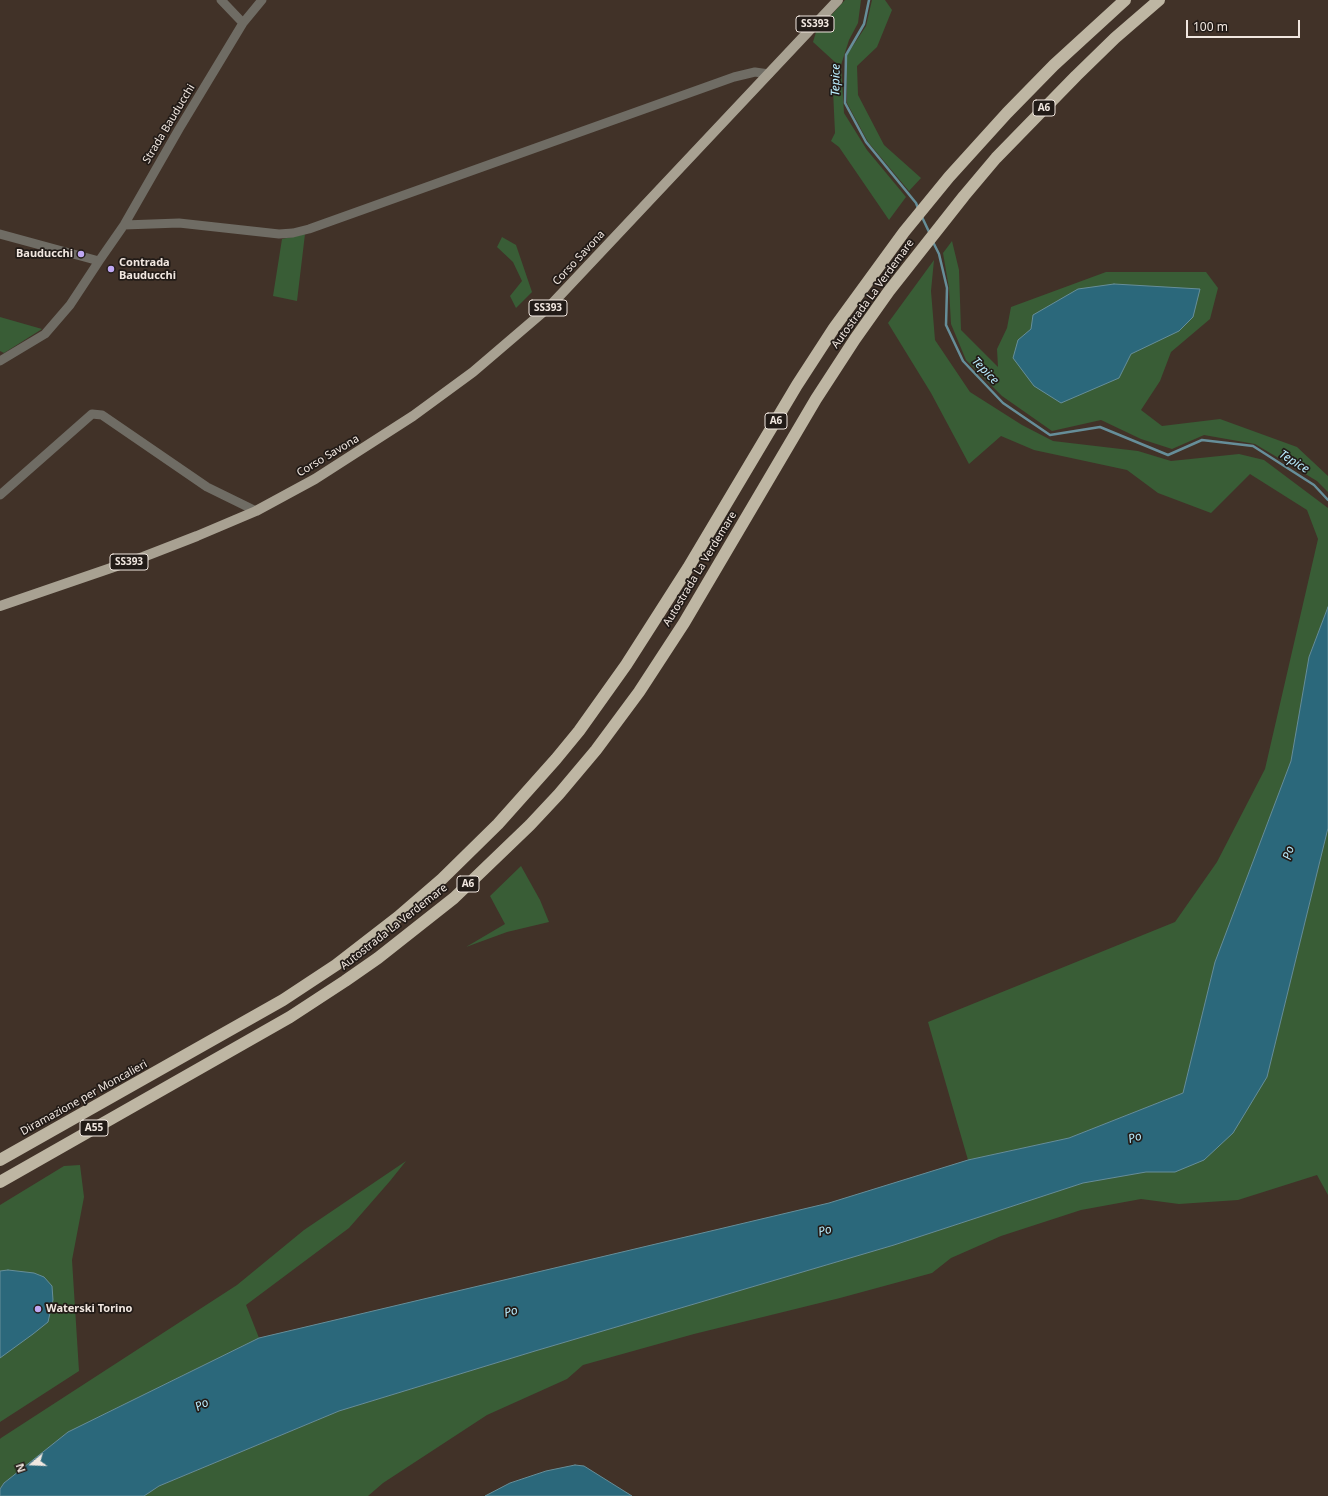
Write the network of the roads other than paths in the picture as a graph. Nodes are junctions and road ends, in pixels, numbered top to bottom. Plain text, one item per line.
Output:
1 (221, 0) edge
2 (262, 0) edge
3 (838, 0) edge
4 (1125, 0) edge
5 (1159, 0) edge
6 (243, 23) junction
7 (769, 74) junction
8 (124, 224) junction
9 (0, 234) edge
10 (99, 261) junction
11 (0, 361) edge
12 (0, 495) edge
13 (256, 511) junction
14 (0, 606) edge
15 (180, 1058) joint
16 (188, 1074) joint
17 (0, 1160) edge
18 (0, 1182) edge

1 - 6 street
2 - 6 street, Strada Bauducchi
3 - 7 main road, Corso Savona / SS393
4 - 15 highway, Autostrada La Verdemare / A6
5 - 16 highway, Autostrada La Verdemare / A6
6 - 8 street, Strada Bauducchi
7 - 8 street
7 - 13 main road, Corso Savona / SS393
8 - 10 street, Strada Bauducchi
9 - 10 street
10 - 11 street, Strada Bauducchi
12 - 13 street
13 - 14 main road, Corso Savona / SS393
15 - 17 highway, Diramazione per Moncalieri / A55
16 - 18 highway, A55

